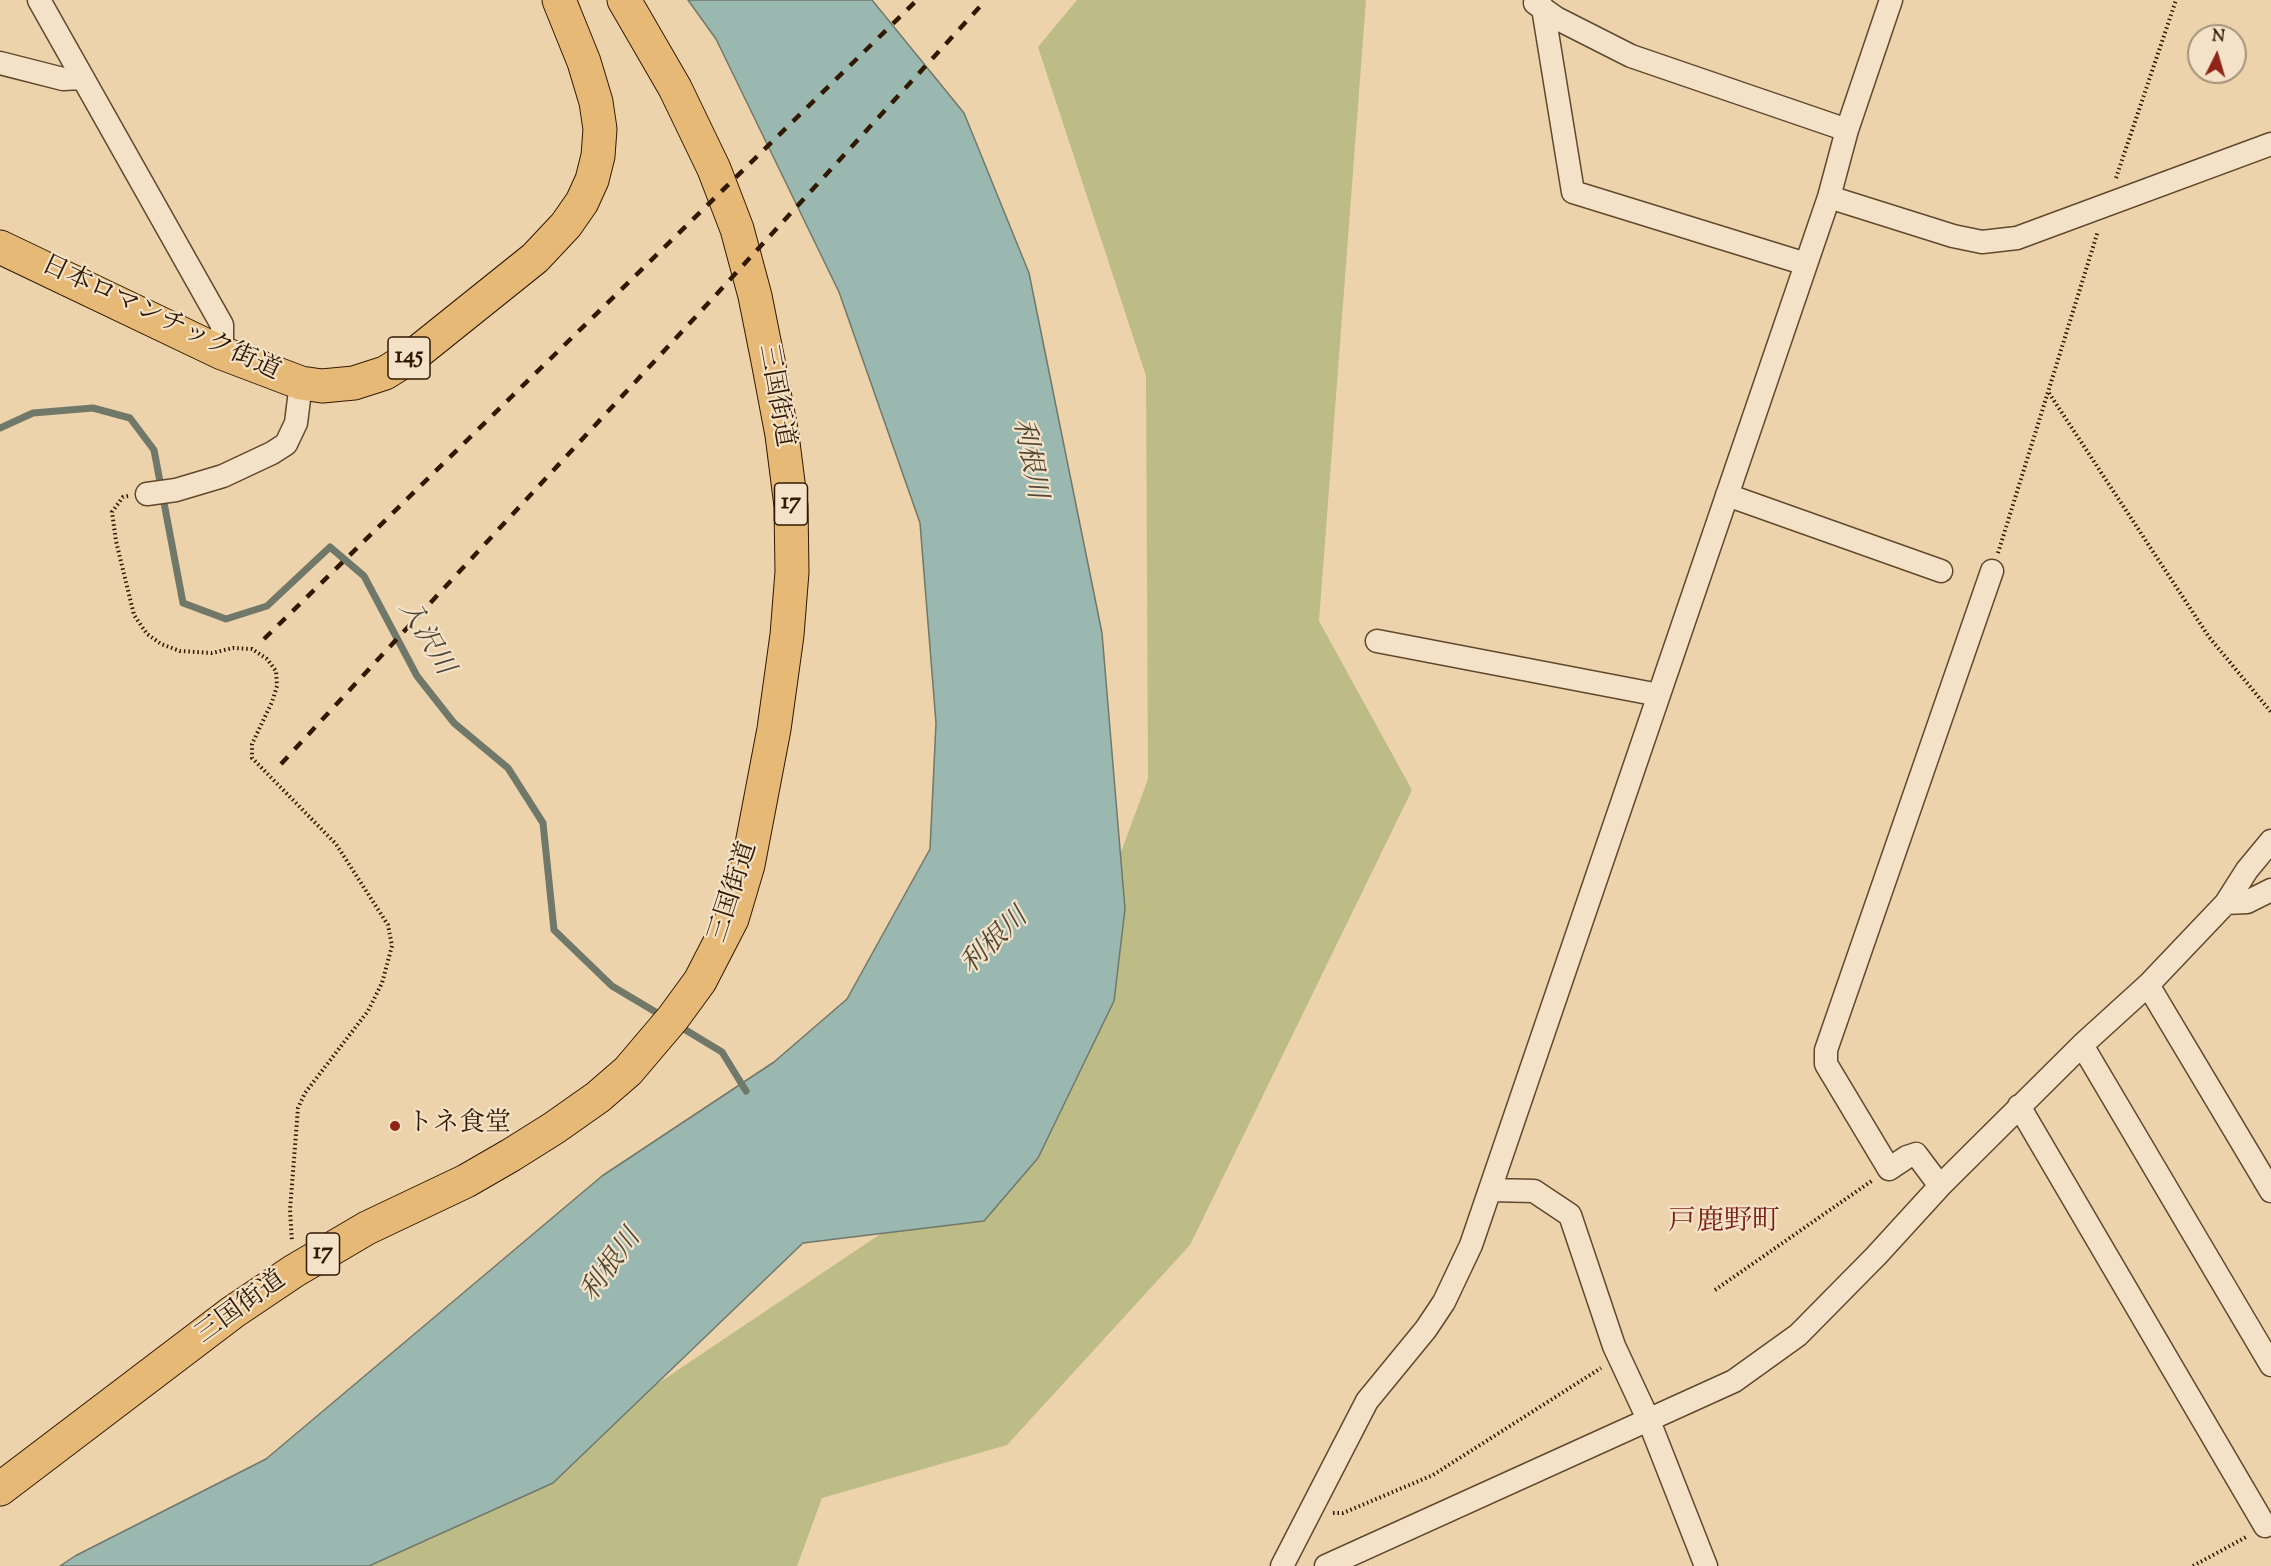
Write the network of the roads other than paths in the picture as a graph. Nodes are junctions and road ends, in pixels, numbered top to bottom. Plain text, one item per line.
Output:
1 (39, 0) edge
2 (559, 0) edge
3 (624, 0) edge
4 (1891, 0) edge
5 (1537, 4) edge
6 (0, 63) edge
7 (83, 78) junction
8 (1847, 130) junction
9 (2271, 144) edge
10 (1829, 197) junction
11 (0, 247) edge
12 (1806, 264) junction
13 (222, 353) junction
14 (301, 383) junction
15 (147, 494) road end
16 (1727, 495) junction
17 (1941, 571) dead end
18 (1992, 571) road end
19 (1377, 641) dead end
20 (1659, 695) junction
21 (2271, 841) edge
22 (2271, 890) edge
23 (2226, 903) junction
24 (2148, 985) junction
25 (2082, 1044) junction
26 (2019, 1106) junction
27 (1940, 1186) junction
28 (1490, 1190) junction
29 (2271, 1191) edge
30 (2271, 1365) edge
31 (1649, 1421) junction
32 (0, 1488) edge
33 (2265, 1526) road end
34 (1282, 1566) edge
35 (1326, 1566) edge
36 (1707, 1566) edge

1 - 7 street
2 - 14 highway, 日本ロマンチック街道 / 145
3 - 32 highway, 三国街道 / 17
4 - 8 street
5 - 8 street
5 - 12 street
6 - 7 street
7 - 13 street
8 - 10 street
9 - 10 street
10 - 12 street
11 - 13 highway, 日本ロマンチック街道 / 145
12 - 16 street
13 - 14 highway, 日本ロマンチック街道 / 145
14 - 15 street
16 - 17 street
16 - 20 street
18 - 27 street
19 - 20 street
20 - 28 street
21 - 23 street
22 - 23 street
23 - 24 street
24 - 25 street
24 - 29 street
25 - 26 street
25 - 30 street
26 - 27 street
26 - 33 street
27 - 31 street
28 - 31 street
28 - 34 street
31 - 35 street
31 - 36 street

